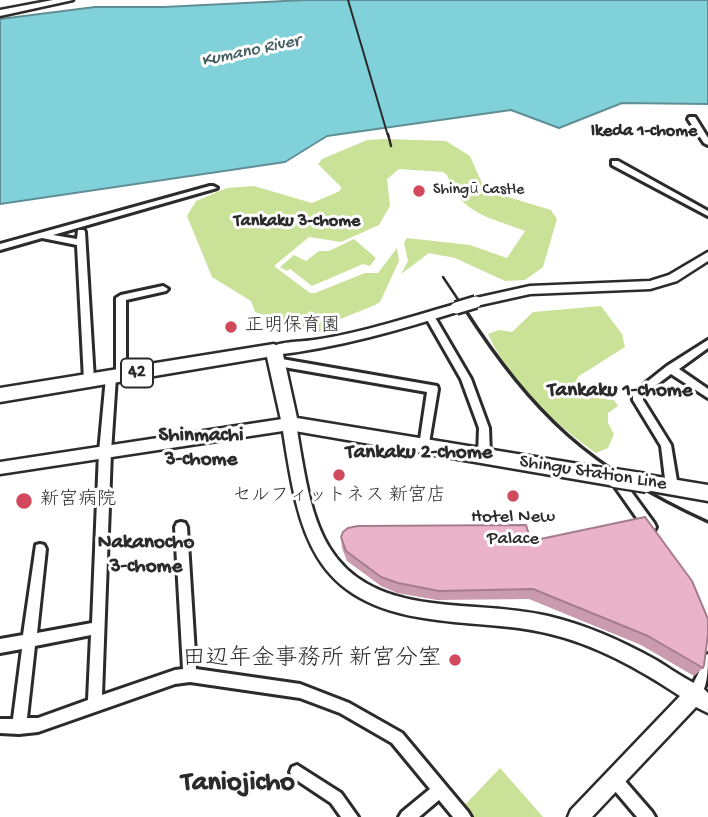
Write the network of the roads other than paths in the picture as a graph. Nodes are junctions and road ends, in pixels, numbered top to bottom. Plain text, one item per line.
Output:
1 (68, 0) edge
2 (0, 13) edge
3 (692, 119) dead end
4 (708, 143) edge
5 (615, 163) dead end
6 (213, 188) dead end
7 (708, 214) edge
8 (42, 236) junction
9 (0, 247) edge
10 (708, 256) edge
11 (163, 289) dead end
12 (430, 316) junction
13 (708, 343) edge
14 (275, 356) junction
15 (671, 369) junction
16 (116, 376) junction
17 (89, 380) junction
18 (708, 394) edge
19 (0, 395) edge
20 (289, 425) junction
21 (424, 446) junction
22 (105, 452) junction
23 (484, 456) junction
24 (0, 468) edge
25 (615, 478) junction
26 (672, 487) junction
27 (708, 492) edge
28 (181, 527) dead end
29 (654, 533) edge
30 (40, 549) dead end
31 (97, 628) junction
32 (29, 641) junction
33 (0, 646) edge
34 (708, 662) edge
35 (190, 675) junction
36 (702, 699) edge
37 (95, 706) junction
38 (0, 726) edge
39 (19, 727) junction
40 (297, 772) dead end
41 (614, 779) junction
42 (440, 790) junction
43 (350, 817) edge
44 (407, 817) edge
45 (463, 817) edge
46 (578, 817) edge
47 (647, 817) edge

1 - 2 main road
3 - 4 street
5 - 7 street
6 - 8 street
8 - 9 street
8 - 17 street
10 - 12 street, bridge
11 - 16 street
12 - 14 street
12 - 23 street
13 - 15 street
14 - 16 main road, 42
14 - 20 main road
14 - 21 street
15 - 18 street
15 - 26 street
16 - 17 main road, 42
16 - 22 street
17 - 19 main road, 42
20 - 21 main road, Shingu Station Line
20 - 22 street
20 - 36 street
21 - 23 main road, Shingu Station Line
22 - 24 street
22 - 31 street
23 - 25 main road, Shingu Station Line
25 - 26 main road, Shingu Station Line, bridge
25 - 29 street
26 - 27 main road, Shingu Station Line
28 - 35 street
30 - 32 street
31 - 32 street
31 - 37 street
32 - 33 street
32 - 39 street
34 - 36 street
35 - 37 street
35 - 42 street
36 - 41 street
37 - 39 street
38 - 39 street
40 - 43 street
41 - 46 street
41 - 47 street
42 - 44 street
42 - 45 street

